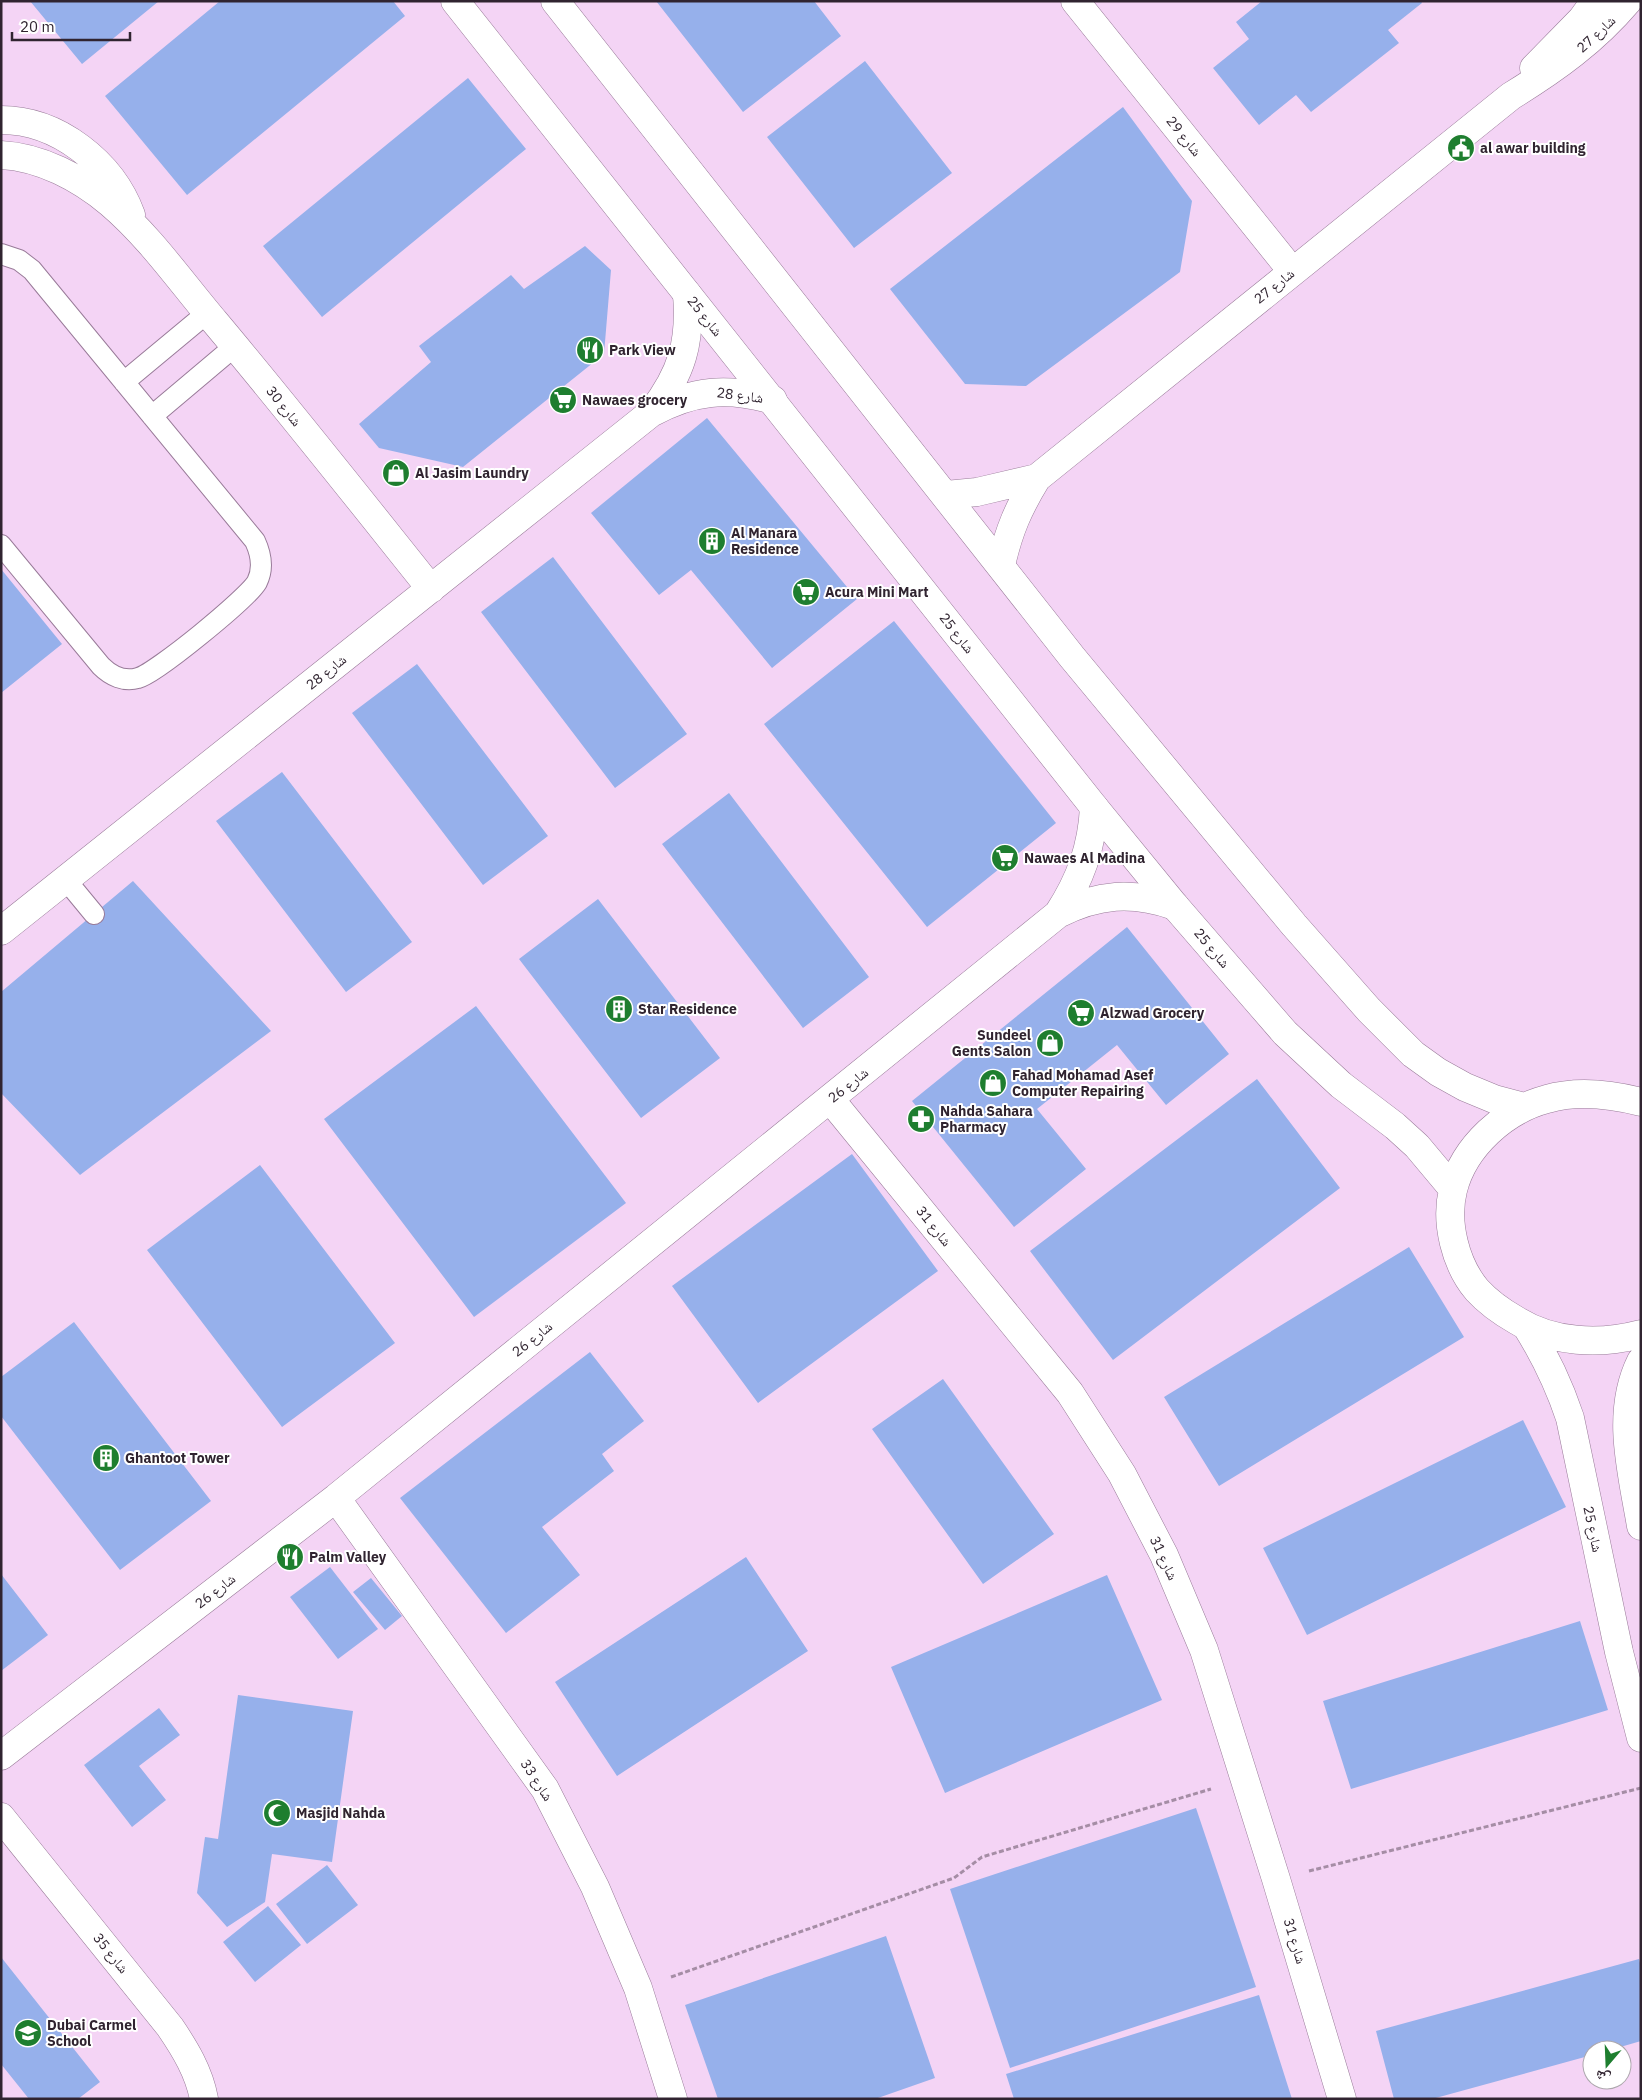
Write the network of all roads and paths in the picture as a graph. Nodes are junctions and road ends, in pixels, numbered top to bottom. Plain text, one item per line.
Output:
1 (455, 1) edge
2 (555, 1) edge
3 (1075, 1) edge
4 (1596, 1) edge
5 (1628, 1) edge
6 (1511, 96) junction
7 (1, 120) edge
8 (1, 156) edge
9 (135, 226) junction
10 (1, 254) edge
11 (1292, 271) junction
12 (687, 294) junction
13 (207, 313) junction
14 (235, 346) junction
15 (124, 382) junction
16 (773, 400) junction
17 (651, 413) junction
18 (152, 416) junction
19 (1037, 478) junction
20 (946, 495) junction
21 (1, 545) edge
22 (1001, 565) junction
23 (430, 588) junction
24 (1094, 807) junction
25 (66, 880) junction
26 (1176, 906) junction
27 (94, 914) dead end
28 (1058, 914) junction
29 (1, 931) edge
30 (830, 1099) junction
31 (1641, 1102) edge
32 (1524, 1107) junction
33 (1453, 1189) junction
34 (1527, 1327) junction
35 (1641, 1334) edge
36 (1641, 1361) edge
37 (336, 1498) junction
38 (1641, 1526) edge
39 (1641, 1738) edge
40 (1, 1756) edge
41 (1244, 1779) junction
42 (1641, 1788) edge
43 (1, 1817) edge
44 (1276, 1879) junction
45 (638, 1988) junction
46 (204, 2099) edge
47 (673, 2099) edge
48 (1342, 2099) edge

1 - 12 street, شارع 25
2 - 20 street
3 - 11 street, شارع 29
4 - 6 street, شارع 27
5 - 6 street, شارع 27
6 - 11 street, شارع 27
7 - 9 street, شارع 30
8 - 9 street, شارع 30
9 - 13 street, شارع 30
10 - 15 lane
11 - 19 street, شارع 27
12 - 16 street, شارع 25
12 - 17 street, شارع 28
13 - 14 street, شارع 30
13 - 15 lane
14 - 18 lane
14 - 23 street, شارع 30
15 - 18 lane
16 - 17 street, شارع 28
16 - 24 street, شارع 25
17 - 23 street, شارع 28
18 - 21 lane
19 - 20 street, شارع 27
19 - 22 street, شارع 27
20 - 22 street
22 - 32 street
23 - 25 street, شارع 28
24 - 26 street, شارع 25
24 - 28 street, شارع 26
25 - 27 lane
25 - 29 street, شارع 28
26 - 28 street, شارع 26
26 - 33 street, شارع 25
28 - 30 street, شارع 26
30 - 37 street, شارع 26
30 - 41 street, شارع 31
31 - 32 street
32 - 33 street
33 - 34 street
34 - 35 street
34 - 39 street, شارع 25
36 - 38 street
37 - 40 street, شارع 26
37 - 45 street, شارع 33
41 - 44 street, شارع 31
41 - 45 path
42 - 44 path
43 - 46 street, شارع 35
44 - 48 street, شارع 31
45 - 47 street, شارع 33

